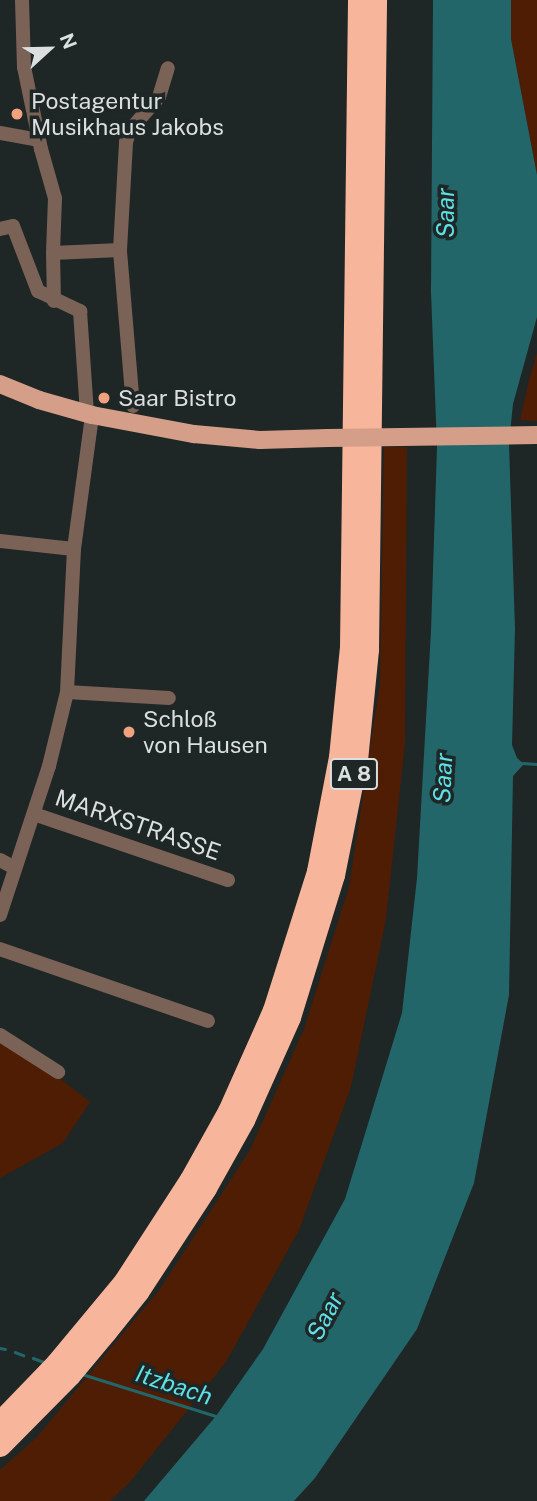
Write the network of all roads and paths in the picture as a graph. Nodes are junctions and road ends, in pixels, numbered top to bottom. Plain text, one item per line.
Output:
1 (22, 0) edge
2 (358, 0) edge
3 (376, 0) edge
4 (168, 68) dead end
5 (0, 133) edge
6 (38, 139) junction
7 (0, 229) edge
8 (120, 250) junction
9 (53, 253) junction
10 (54, 301) junction
11 (0, 384) edge
12 (90, 414) junction
13 (132, 414) junction
14 (537, 435) edge
15 (0, 541) edge
16 (74, 549) junction
17 (67, 692) junction
18 (169, 698) dead end
19 (34, 814) junction
20 (0, 860) edge
21 (15, 868) junction
22 (228, 880) dead end
23 (0, 915) edge
24 (0, 949) edge
25 (208, 1021) dead end
26 (0, 1035) edge
27 (58, 1072) dead end
28 (0, 1421) edge
29 (0, 1446) edge

1 - 6 street
2 - 28 highway, A 8
3 - 29 highway, A 8
4 - 8 street
5 - 6 street
6 - 9 street
7 - 10 street
8 - 9 street
8 - 13 street
9 - 10 street
10 - 12 street
11 - 12 main road
12 - 13 main road
12 - 16 street
13 - 14 main road, bridge
15 - 16 street
16 - 17 street
17 - 18 street
17 - 19 street
19 - 21 street
19 - 22 street, MARXSTRASSE
20 - 21 street
21 - 23 street
24 - 25 street
26 - 27 street

